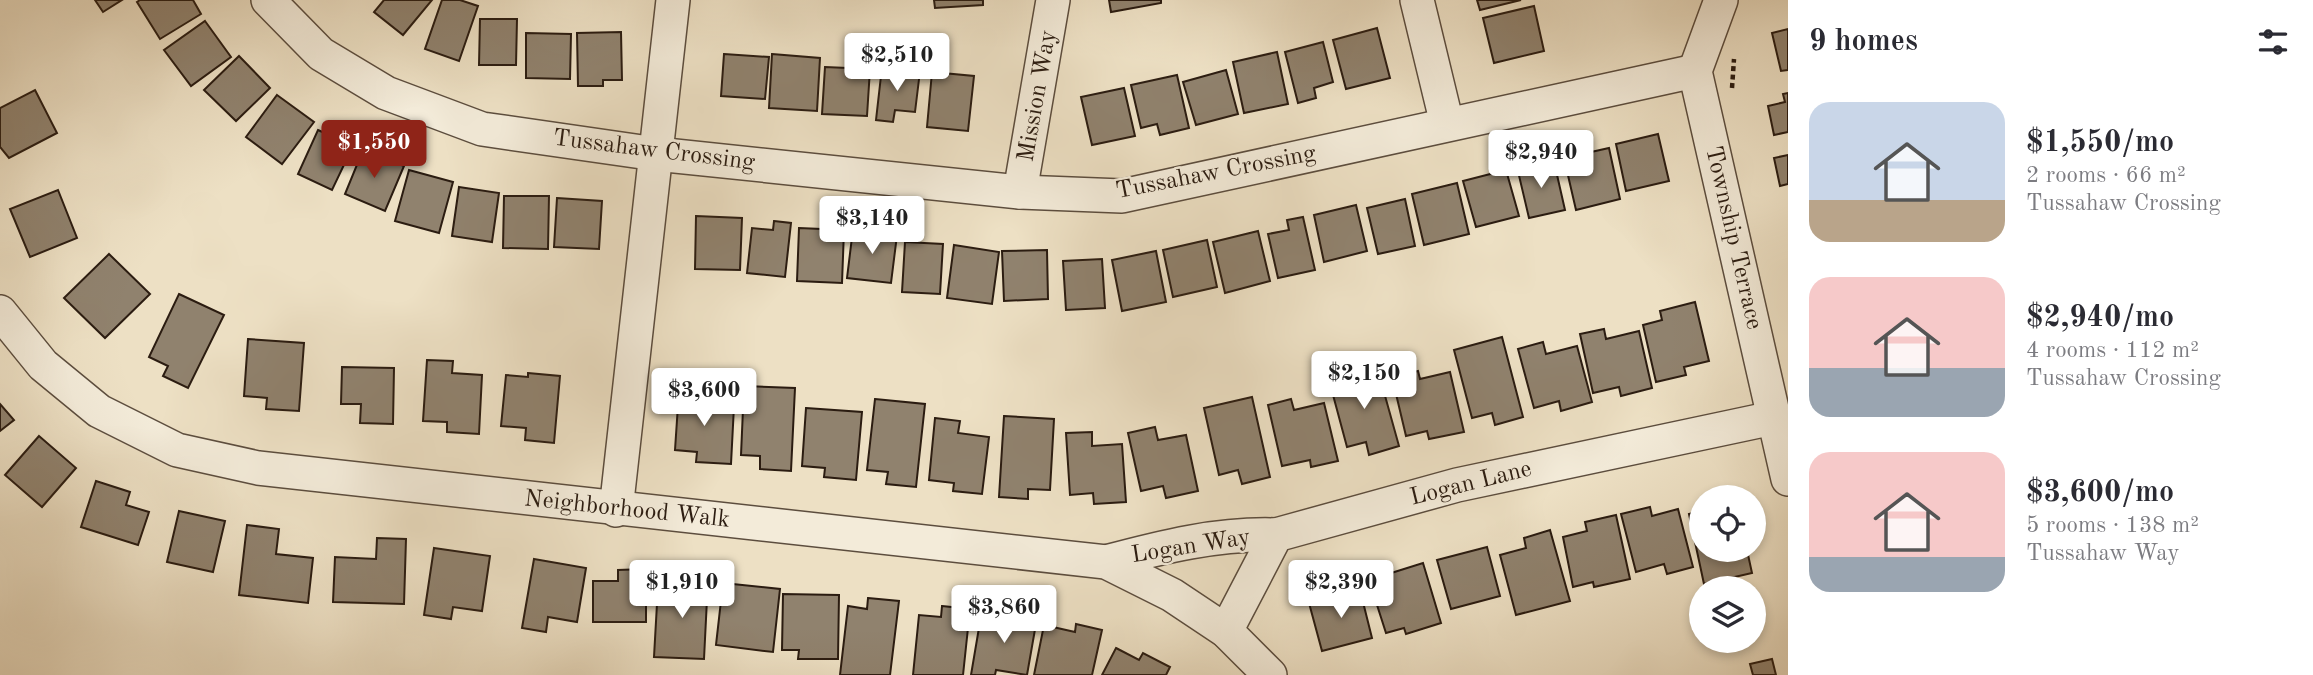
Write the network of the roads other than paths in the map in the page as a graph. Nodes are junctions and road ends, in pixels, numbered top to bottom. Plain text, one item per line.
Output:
1 (268, 0) edge
2 (673, 0) edge
3 (1053, 0) edge
4 (1417, 0) edge
5 (1721, 0) edge
6 (1695, 71) junction
7 (1447, 124) junction
8 (656, 154) junction
9 (1020, 192) junction
10 (0, 312) edge
11 (1773, 418) junction
12 (1788, 479) edge
13 (616, 510) junction
14 (1276, 535) junction
15 (1106, 562) junction
16 (1226, 631) junction
17 (1270, 675) edge

1 - 8 street, Tussahaw Crossing
2 - 8 street
3 - 9 street, Mission Way
4 - 7 street
5 - 6 street
6 - 7 street, Tussahaw Crossing
6 - 11 street, Township Terrace
7 - 9 street, Tussahaw Crossing
8 - 9 street, Tussahaw Crossing
8 - 13 street
10 - 13 street, Neighborhood Walk
11 - 12 street, Township Terrace
11 - 14 street, Logan Lane
13 - 15 street, Neighborhood Walk
14 - 15 street, Logan Way
14 - 16 street
15 - 16 street, Neighborhood Walk
16 - 17 street, Neighborhood Walk

